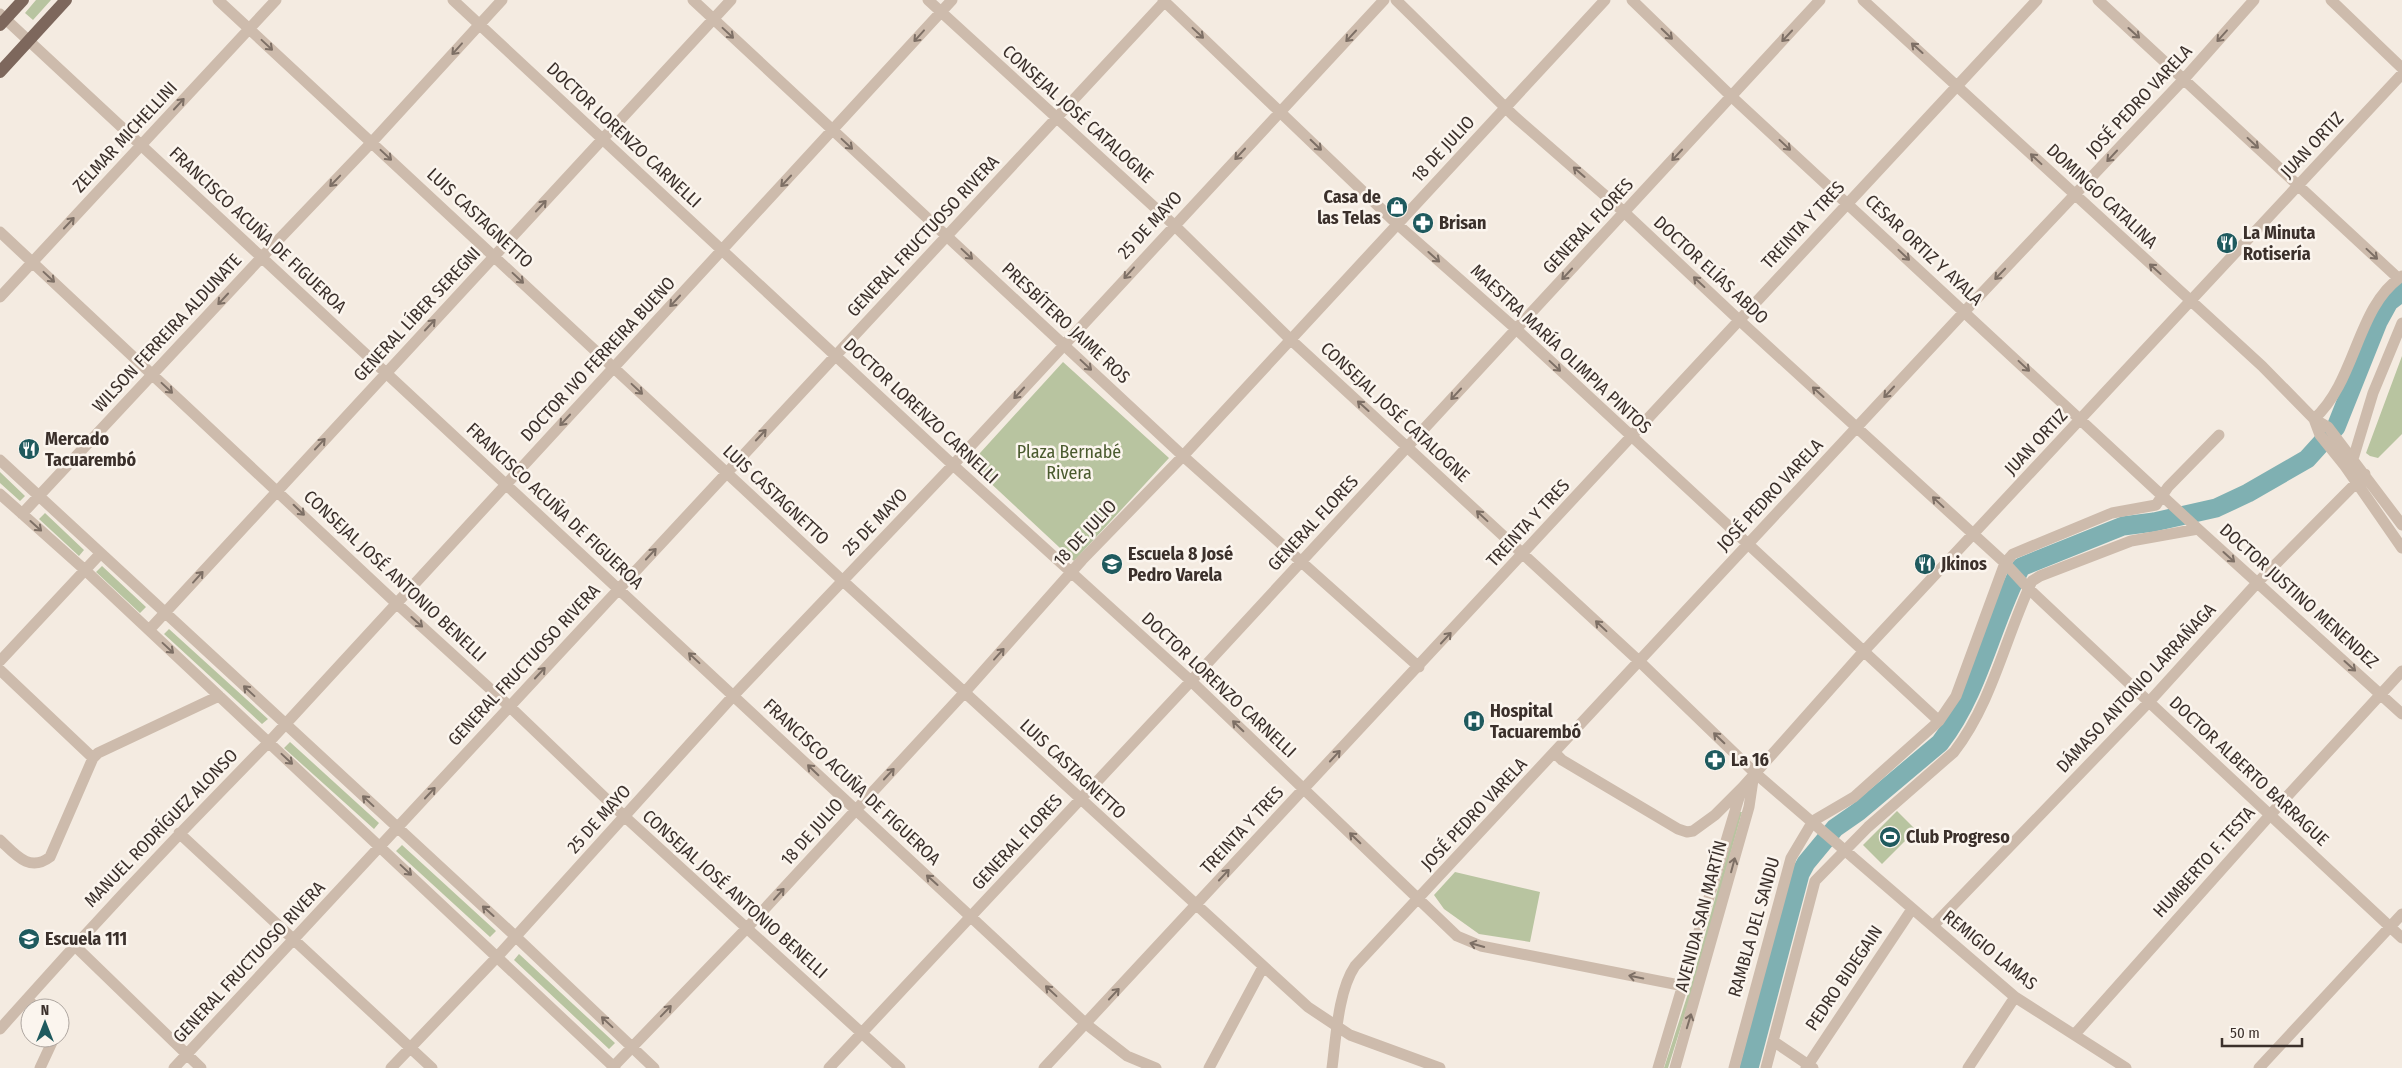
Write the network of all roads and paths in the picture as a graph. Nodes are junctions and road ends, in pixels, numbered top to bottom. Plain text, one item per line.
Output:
1 (23, 0) edge
2 (66, 0) edge
3 (218, 0) edge
4 (276, 0) edge
5 (453, 0) edge
6 (502, 0) edge
7 (693, 0) edge
8 (731, 0) edge
9 (928, 0) edge
10 (952, 0) edge
11 (1164, 0) edge
12 (1384, 0) edge
13 (1396, 0) edge
14 (1605, 0) edge
15 (1632, 0) edge
16 (1820, 0) edge
17 (1863, 0) edge
18 (2036, 0) edge
19 (2098, 0) edge
20 (2254, 0) edge
21 (2331, 0) edge
22 (941, 12) junction
23 (2, 19) edge
24 (713, 19) junction
25 (479, 25) junction
26 (249, 29) junction
27 (28, 40) junction
28 (2402, 68) edge
29 (0, 72) edge
30 (2402, 74) edge
31 (2184, 79) junction
32 (1958, 86) junction
33 (1732, 96) junction
34 (1505, 107) junction
35 (1280, 111) junction
36 (1056, 118) junction
37 (833, 131) junction
38 (603, 138) junction
39 (372, 142) junction
40 (141, 145) junction
41 (2298, 186) junction
42 (2074, 196) junction
43 (1848, 204) junction
44 (1624, 212) junction
45 (1397, 224) junction
46 (1174, 225) junction
47 (0, 232) edge
48 (947, 236) junction
49 (722, 250) junction
50 (494, 256) junction
51 (261, 258) junction
52 (33, 262) junction
53 (2400, 277) edge
54 (0, 297) edge
55 (2191, 302) junction
56 (1964, 311) junction
57 (1739, 320) junction
58 (2402, 323) edge
59 (1516, 330) junction
60 (1290, 339) junction
61 (1064, 345) junction
62 (835, 356) junction
63 (614, 368) junction
64 (386, 373) junction
65 (152, 375) junction
66 (2081, 419) junction
67 (2314, 420) junction
68 (1857, 427) junction
69 (2219, 435) dead end
70 (1631, 437) junction
71 (1407, 446) junction
72 (1182, 456) junction
73 (2345, 458) junction
74 (0, 460) edge
75 (953, 465) junction
76 (726, 472) junction
77 (2365, 474) junction
78 (2356, 482) junction
79 (506, 485) junction
80 (277, 490) junction
81 (0, 494) edge
82 (2164, 494) junction
83 (39, 496) junction
84 (22, 514) junction
85 (2402, 525) edge
86 (2196, 526) junction
87 (1974, 535) junction
88 (1748, 544) junction
89 (2402, 548) edge
90 (100, 554) junction
91 (1523, 554) junction
92 (1301, 561) junction
93 (2009, 567) junction
94 (85, 570) junction
95 (1071, 573) junction
96 (843, 581) junction
97 (2257, 583) junction
98 (2026, 585) junction
99 (618, 589) junction
100 (396, 604) junction
101 (165, 612) junction
102 (149, 630) junction
103 (1864, 651) junction
104 (0, 661) edge
105 (1639, 661) junction
106 (1419, 667) junction
107 (0, 670) edge
108 (2402, 671) edge
109 (1191, 681) junction
110 (964, 693) junction
111 (2381, 693) junction
112 (734, 695) junction
113 (219, 696) junction
114 (2148, 702) junction
115 (510, 706) junction
116 (2402, 714) edge
117 (1939, 721) junction
118 (285, 724) junction
119 (269, 742) junction
120 (1555, 754) junction
121 (93, 758) junction
122 (1754, 772) junction
123 (1743, 787) junction
124 (1304, 789) junction
125 (1080, 800) junction
126 (855, 810) junction
127 (2270, 814) junction
128 (624, 816) junction
129 (1816, 823) junction
130 (397, 828) junction
131 (179, 833) junction
132 (0, 840) edge
133 (380, 846) junction
134 (1844, 848) junction
135 (1418, 899) junction
136 (1196, 906) junction
137 (1912, 909) junction
138 (2402, 914) edge
139 (972, 916) junction
140 (1933, 926) junction
141 (2390, 927) junction
142 (746, 929) junction
143 (515, 936) junction
144 (2402, 938) edge
145 (293, 940) junction
146 (74, 946) junction
147 (498, 956) junction
148 (1263, 967) junction
149 (1684, 986) junction
150 (2016, 996) junction
151 (28, 998) edge
152 (20, 1007) edge
153 (1086, 1024) junction
154 (1338, 1028) junction
155 (0, 1030) edge
156 (862, 1033) junction
157 (2075, 1034) junction
158 (1774, 1041) junction
159 (632, 1046) junction
160 (49, 1048) edge
161 (410, 1048) junction
162 (187, 1055) junction
163 (1809, 1067) edge
164 (40, 1068) edge
165 (174, 1068) edge
166 (201, 1068) edge
167 (392, 1068) edge
168 (432, 1068) edge
169 (614, 1068) edge
170 (654, 1068) edge
171 (829, 1068) edge
172 (900, 1068) edge
173 (1044, 1068) edge
174 (1156, 1068) edge
175 (1209, 1068) edge
176 (1332, 1068) edge
177 (1440, 1068) edge
178 (1658, 1068) edge
179 (1675, 1068) edge
180 (1734, 1068) edge
181 (1766, 1068) edge
182 (1968, 1068) edge
183 (2126, 1068) edge
184 (2259, 1068) edge

1 - 23 main road
2 - 27 main road
3 - 26 street, LUIS CASTAGNETTO
4 - 26 street, ZELMAR MICHELLINI
5 - 25 street, DOCTOR LORENZO CARNELLI
6 - 25 street, WILSON FERREIRA ALDUNATE
7 - 24 street, PRESBÍTERO JAIME ROS
8 - 24 street, GENERAL LÍBER SEREGNI
9 - 22 street, CONSEJAL JOSÉ CATALOGNE
10 - 22 street, DOCTOR IVO FERREIRA BUENO
11 -> 35 street, MAESTRA MARÍA OLIMPIA PINTOS
11 - 36 street, GENERAL FRUCTUOSO RIVERA
12 -> 35 street, 25 DE MAYO
13 - 34 street, DOCTOR ELÍAS ABDO
14 - 34 street, 18 DE JULIO
15 -> 33 street, CESAR ORTIZ Y AYALA
16 -> 33 street, GENERAL FLORES
32 -> 17 street, DOMINGO CATALINA
18 - 32 street, TREINTA Y TRES
19 -> 31 street
20 -> 31 street, JOSÉ PEDRO VARELA
21 - 28 street
22 - 36 street, CONSEJAL JOSÉ CATALOGNE
22 -> 37 street, DOCTOR IVO FERREIRA BUENO
23 - 27 street, FRANCISCO ACUÑA DE FIGUEROA
24 -> 37 street, PRESBÍTERO JAIME ROS
24 - 38 street, GENERAL LÍBER SEREGNI
25 - 38 street, DOCTOR LORENZO CARNELLI
25 -> 39 street, WILSON FERREIRA ALDUNATE
26 -> 39 street, LUIS CASTAGNETTO
40 -> 26 street, ZELMAR MICHELLINI
27 - 29 main road
27 - 40 street, FRANCISCO ACUÑA DE FIGUEROA
30 - 41 street, JUAN ORTIZ
31 -> 41 street
31 -> 42 street, JOSÉ PEDRO VARELA
42 -> 32 street, DOMINGO CATALINA
32 - 43 street, TREINTA Y TRES
33 -> 43 street, CESAR ORTIZ Y AYALA
33 -> 44 street, GENERAL FLORES
44 -> 34 street, DOCTOR ELÍAS ABDO
34 - 45 street, 18 DE JULIO
35 -> 45 street, MAESTRA MARÍA OLIMPIA PINTOS
35 -> 46 street, 25 DE MAYO
36 - 46 street, CONSEJAL JOSÉ CATALOGNE
36 - 48 street, GENERAL FRUCTUOSO RIVERA
37 -> 48 street, PRESBÍTERO JAIME ROS
37 -> 49 street, DOCTOR IVO FERREIRA BUENO
38 - 49 street, DOCTOR LORENZO CARNELLI
50 -> 38 street, GENERAL LÍBER SEREGNI
39 -> 50 street, LUIS CASTAGNETTO
39 -> 51 street, WILSON FERREIRA ALDUNATE
40 - 51 street, FRANCISCO ACUÑA DE FIGUEROA
52 -> 40 street, ZELMAR MICHELLINI
41 -> 53 street
41 - 55 street, JUAN ORTIZ
55 -> 42 street, DOMINGO CATALINA
42 -> 56 street, JOSÉ PEDRO VARELA
43 -> 56 street, CESAR ORTIZ Y AYALA
43 - 57 street, TREINTA Y TRES
57 -> 44 street, DOCTOR ELÍAS ABDO
44 -> 59 street, GENERAL FLORES
45 -> 59 street, MAESTRA MARÍA OLIMPIA PINTOS
45 - 60 street, 18 DE JULIO
46 - 60 street, CONSEJAL JOSÉ CATALOGNE
46 -> 61 street, 25 DE MAYO
47 - 52 street, CONSEJAL JOSÉ ANTONIO BENELLI
48 -> 61 street, PRESBÍTERO JAIME ROS
48 - 62 street, GENERAL FRUCTUOSO RIVERA
49 - 62 street, DOCTOR LORENZO CARNELLI
49 -> 63 street, DOCTOR IVO FERREIRA BUENO
50 -> 63 street, LUIS CASTAGNETTO
64 -> 50 street, GENERAL LÍBER SEREGNI
51 - 64 street, FRANCISCO ACUÑA DE FIGUEROA
51 -> 65 street, WILSON FERREIRA ALDUNATE
52 - 54 street, ZELMAR MICHELLINI
52 -> 65 street, CONSEJAL JOSÉ ANTONIO BENELLI
53 - 67 street
55 - 66 street, JUAN ORTIZ
55 - 67 street, DOMINGO CATALINA
56 -> 66 street, CESAR ORTIZ Y AYALA
56 -> 68 street, JOSÉ PEDRO VARELA
68 -> 57 street, DOCTOR ELÍAS ABDO
57 - 70 street, TREINTA Y TRES
58 - 73 street
59 -> 70 street, MAESTRA MARÍA OLIMPIA PINTOS
59 -> 71 street, GENERAL FLORES
71 -> 60 street, CONSEJAL JOSÉ CATALOGNE
60 - 72 street, 18 DE JULIO
61 -> 72 street, PRESBÍTERO JAIME ROS
61 -> 75 street, 25 DE MAYO
62 - 75 street, DOCTOR LORENZO CARNELLI
76 -> 62 street, GENERAL FRUCTUOSO RIVERA
63 -> 76 street, LUIS CASTAGNETTO
63 -> 79 street, DOCTOR IVO FERREIRA BUENO
64 - 79 street, FRANCISCO ACUÑA DE FIGUEROA
80 -> 64 street, GENERAL LÍBER SEREGNI
65 -> 80 street, CONSEJAL JOSÉ ANTONIO BENELLI
65 - 83 street, WILSON FERREIRA ALDUNATE
66 - 82 street, CESAR ORTIZ Y AYALA
66 - 87 street, JUAN ORTIZ
67 - 73 street, DOMINGO CATALINA
87 -> 68 street, DOCTOR ELÍAS ABDO
68 - 88 street, JOSÉ PEDRO VARELA
69 - 82 street
70 - 88 street, MAESTRA MARÍA OLIMPIA PINTOS
70 - 91 street, TREINTA Y TRES
91 -> 71 street, CONSEJAL JOSÉ CATALOGNE
71 - 92 street, GENERAL FLORES
72 - 92 street, PRESBÍTERO JAIME ROS
72 - 95 street, 18 DE JULIO
73 - 77 street
73 - 78 street
74 - 83 street
75 - 95 street, DOCTOR LORENZO CARNELLI
75 - 96 street, 25 DE MAYO
76 - 96 street, LUIS CASTAGNETTO
99 -> 76 street, GENERAL FRUCTUOSO RIVERA
77 - 78 street, DÁMASO ANTONIO LARRAÑAGA
77 - 85 street
78 - 89 street
78 - 97 street, DÁMASO ANTONIO LARRAÑAGA
79 - 99 street, FRANCISCO ACUÑA DE FIGUEROA
79 - 100 street, DOCTOR IVO FERREIRA BUENO
80 -> 100 street, CONSEJAL JOSÉ ANTONIO BENELLI
101 -> 80 street, GENERAL LÍBER SEREGNI
81 - 84 street
82 - 86 street, CESAR ORTIZ Y AYALA
82 - 93 street
83 - 84 street, WILSON FERREIRA ALDUNATE
83 - 90 street
84 -> 94 street
86 -> 97 street, DOCTOR JUSTINO MENENDEZ
86 - 98 street
87 - 93 street, DOCTOR ELÍAS ABDO
87 - 103 street, JUAN ORTIZ
88 - 103 street, MAESTRA MARÍA OLIMPIA PINTOS
88 - 105 street, JOSÉ PEDRO VARELA
90 - 94 street
90 - 101 street
105 -> 91 street, CONSEJAL JOSÉ CATALOGNE
106 -> 91 street, TREINTA Y TRES
92 - 106 street, PRESBÍTERO JAIME ROS
92 - 109 street, GENERAL FLORES
93 - 98 street, DOCTOR ALBERTO BARRAGUE
93 - 117 street, RAMBLA DEL SANDU
94 - 102 street
94 - 104 street
95 - 109 street, DOCTOR LORENZO CARNELLI
110 -> 95 street, 18 DE JULIO
96 - 110 street, LUIS CASTAGNETTO
96 - 112 street, 25 DE MAYO
97 -> 111 street, DOCTOR JUSTINO MENENDEZ
97 - 114 street, DÁMASO ANTONIO LARRAÑAGA
98 - 114 street, DOCTOR ALBERTO BARRAGUE
98 - 134 street
112 -> 99 street, FRANCISCO ACUÑA DE FIGUEROA
115 -> 99 street, GENERAL FRUCTUOSO RIVERA
100 -> 115 street, CONSEJAL JOSÉ ANTONIO BENELLI
100 - 118 street, DOCTOR IVO FERREIRA BUENO
101 - 102 street, GENERAL LÍBER SEREGNI
118 -> 101 street
102 -> 113 street
103 - 117 street, MAESTRA MARÍA OLIMPIA PINTOS
103 - 122 street, JUAN ORTIZ
105 - 120 street, JOSÉ PEDRO VARELA
122 -> 105 street, CONSEJAL JOSÉ CATALOGNE
124 -> 106 street, TREINTA Y TRES
107 - 121 street
108 - 111 street, HUMBERTO F. TESTA
124 -> 109 street, DOCTOR LORENZO CARNELLI
109 - 125 street, GENERAL FLORES
110 - 125 street, LUIS CASTAGNETTO
126 -> 110 street, 18 DE JULIO
111 - 116 street, DOCTOR JUSTINO MENENDEZ
111 - 127 street, HUMBERTO F. TESTA
126 -> 112 street, FRANCISCO ACUÑA DE FIGUEROA
112 - 128 street, 25 DE MAYO
113 - 119 street
113 - 121 street
114 - 127 street, DOCTOR ALBERTO BARRAGUE
114 - 140 street, DÁMASO ANTONIO LARRAÑAGA
115 - 128 street, CONSEJAL JOSÉ ANTONIO BENELLI
130 -> 115 street, GENERAL FRUCTUOSO RIVERA
117 - 129 street, RAMBLA DEL SANDU
118 - 119 street, DOCTOR IVO FERREIRA BUENO
130 -> 118 street
119 - 131 street, MANUEL RODRÍGUEZ ALONSO
119 -> 133 street
120 - 123 street, JUAN ORTIZ
120 - 135 street, JOSÉ PEDRO VARELA
121 - 132 street
122 - 123 street, JUAN ORTIZ
122 - 129 street, CONSEJAL JOSÉ CATALOGNE
179 -> 122 street, AVENIDA SAN MARTÍN
123 - 149 street, AVENIDA SAN MARTÍN
135 -> 124 street, DOCTOR LORENZO CARNELLI
136 -> 124 street, TREINTA Y TRES
125 - 136 street, LUIS CASTAGNETTO
125 - 139 street, GENERAL FLORES
139 -> 126 street, FRANCISCO ACUÑA DE FIGUEROA
142 -> 126 street, 18 DE JULIO
127 - 141 street, DOCTOR ALBERTO BARRAGUE
127 - 157 street, HUMBERTO F. TESTA
128 - 142 street, CONSEJAL JOSÉ ANTONIO BENELLI
128 - 143 street, 25 DE MAYO
129 - 134 street, CONSEJAL JOSÉ CATALOGNE
129 - 180 street, RAMBLA DEL SANDU
130 - 133 street, GENERAL FRUCTUOSO RIVERA
143 -> 130 street
131 - 145 street
131 - 146 street, MANUEL RODRÍGUEZ ALONSO
133 - 145 street, GENERAL FRUCTUOSO RIVERA
133 -> 147 street
134 - 137 street, REMIGIO LAMAS
134 - 158 street
149 -> 135 street, DOCTOR LORENZO CARNELLI
135 - 154 street, JOSÉ PEDRO VARELA
136 - 148 street, LUIS CASTAGNETTO
153 -> 136 street, TREINTA Y TRES
137 - 140 street, REMIGIO LAMAS
137 - 163 street, PEDRO BIDEGAIN
138 - 141 street
153 -> 139 street, FRANCISCO ACUÑA DE FIGUEROA
139 - 156 street, GENERAL FLORES
140 - 150 street, REMIGIO LAMAS
141 - 144 street, DOCTOR ALBERTO BARRAGUE
141 - 184 street
142 - 156 street, CONSEJAL JOSÉ ANTONIO BENELLI
159 -> 142 street, 18 DE JULIO
143 - 147 street, 25 DE MAYO
159 -> 143 street
145 - 161 street
145 - 162 street, GENERAL FRUCTUOSO RIVERA
146 - 151 street, MANUEL RODRÍGUEZ ALONSO
146 - 162 street
147 - 161 street, 25 DE MAYO
147 - 169 street
148 - 154 street, LUIS CASTAGNETTO
148 - 175 street
149 - 178 street, AVENIDA SAN MARTÍN
150 - 157 street, REMIGIO LAMAS
150 - 182 street
152 - 155 street, MANUEL RODRÍGUEZ ALONSO
153 - 173 street, TREINTA Y TRES
153 - 174 street, FRANCISCO ACUÑA DE FIGUEROA
154 - 176 street, JOSÉ PEDRO VARELA
154 - 177 street, LUIS CASTAGNETTO
156 - 171 street, GENERAL FLORES
156 - 172 street, CONSEJAL JOSÉ ANTONIO BENELLI
157 - 183 street, REMIGIO LAMAS
158 - 163 street
158 - 181 street
159 - 169 street, 18 DE JULIO
159 - 170 street
160 - 164 street
161 - 167 street, 25 DE MAYO
161 - 168 street
162 - 165 street, GENERAL FRUCTUOSO RIVERA
162 - 166 street

